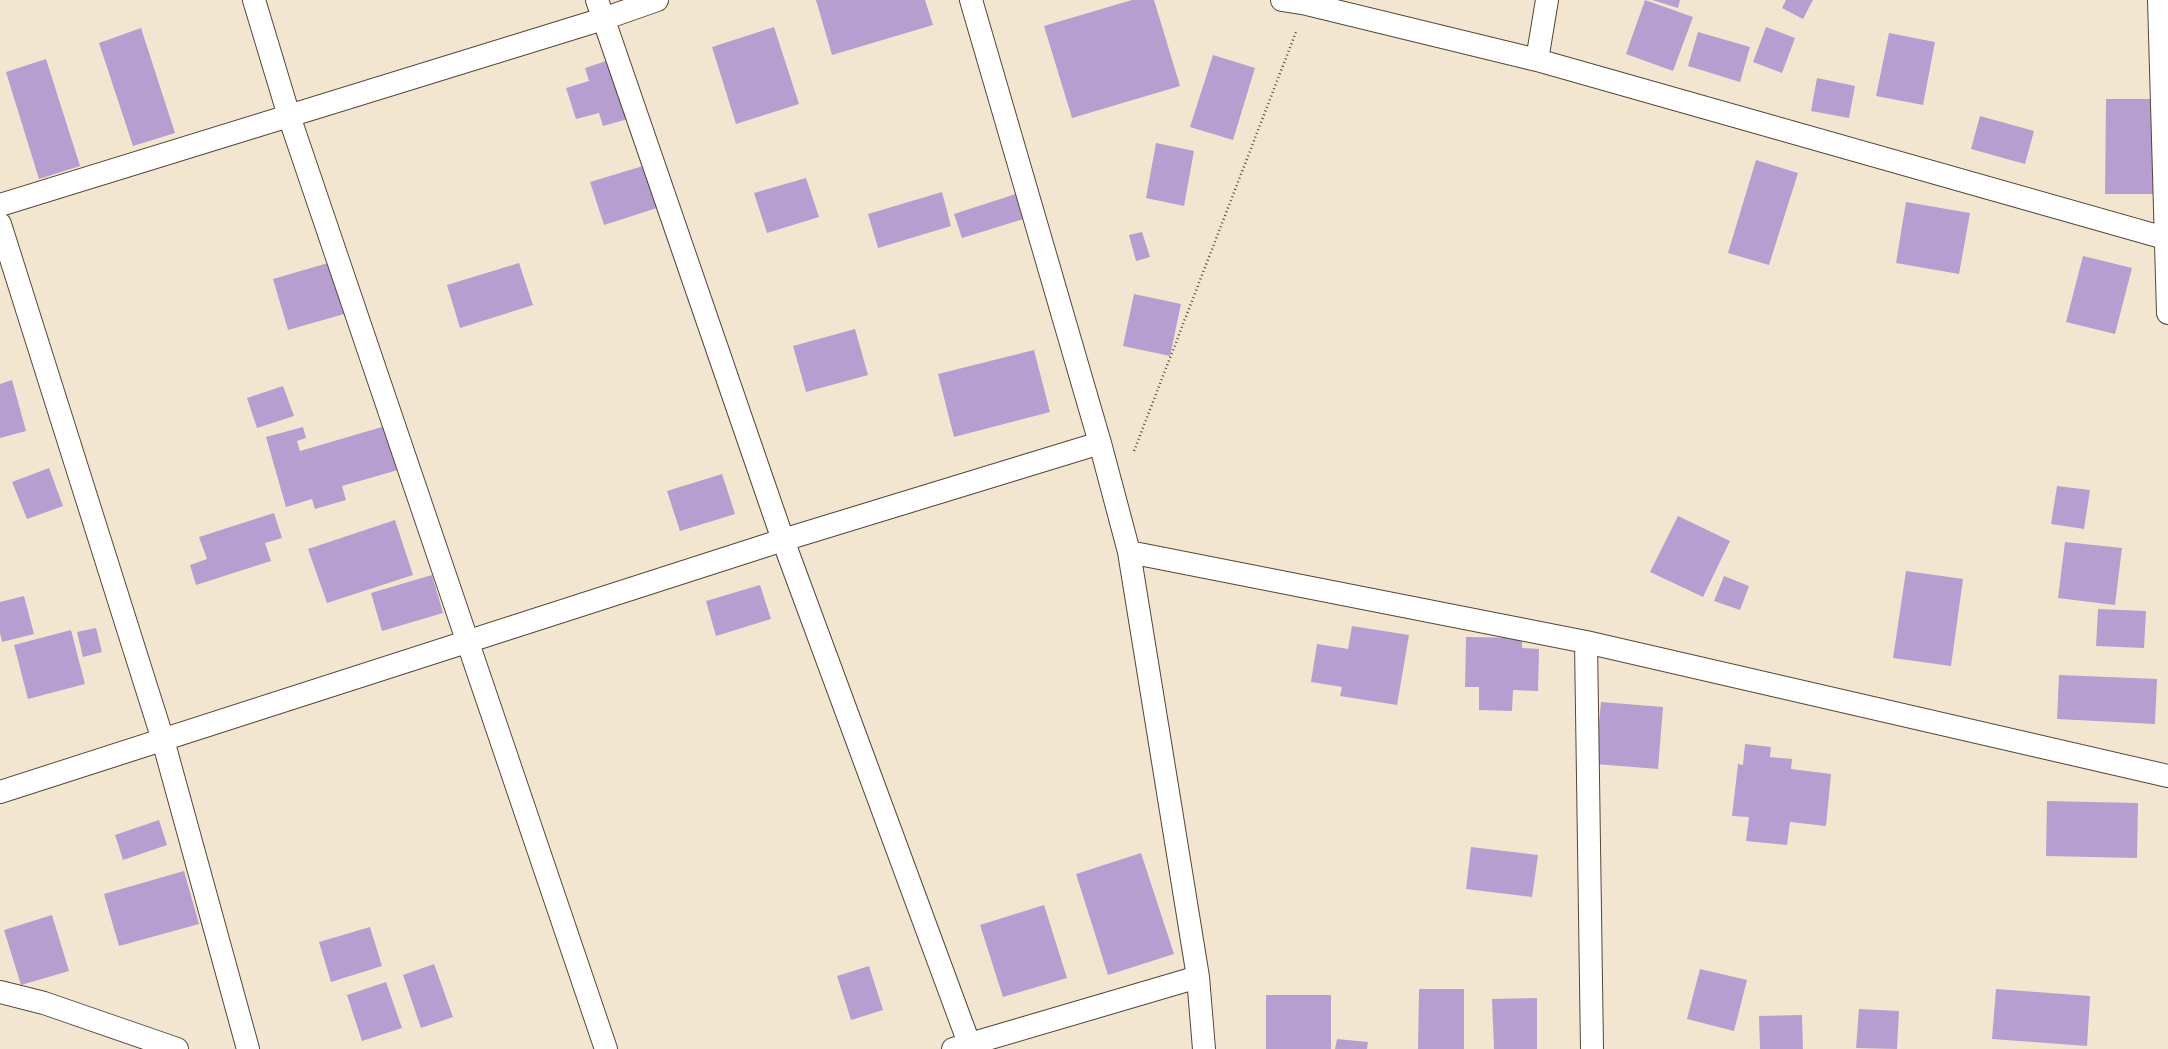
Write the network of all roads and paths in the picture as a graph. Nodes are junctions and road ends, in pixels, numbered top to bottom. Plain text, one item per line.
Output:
1 (254, 0) edge
2 (658, 0) edge
3 (970, 0) edge
4 (1282, 0) edge
5 (1547, 0) edge
6 (2159, 0) edge
7 (1307, 4) junction
8 (600, 10) edge
9 (1537, 60) junction
10 (289, 116) junction
11 (0, 205) edge
12 (0, 224) edge
13 (2167, 239) edge
14 (2168, 313) edge
15 (1100, 443) junction
16 (1132, 457) dead end
17 (783, 540) junction
18 (1129, 552) junction
19 (469, 641) junction
20 (1586, 642) junction
21 (163, 740) junction
22 (2168, 776) edge
23 (0, 792) edge
24 (1198, 977) junction
25 (0, 992) edge
26 (961, 1047) edge
27 (176, 1049) edge
28 (248, 1049) edge
29 (606, 1049) edge
30 (1204, 1049) edge
31 (1592, 1049) edge

1 - 10 street
2 - 8 street
3 - 15 street
4 - 7 street
5 - 9 street
6 - 13 street
7 - 9 street
7 - 16 path
8 - 10 street
8 - 17 street
9 - 13 street
10 - 11 street
10 - 19 street
12 - 21 street
13 - 14 street
15 - 17 street
15 - 18 street
17 - 19 street
17 - 26 street
18 - 20 street
18 - 24 street
19 - 21 street
19 - 29 street
20 - 22 street
20 - 31 street
21 - 23 street
21 - 28 street
24 - 26 street
24 - 30 street
25 - 27 street

